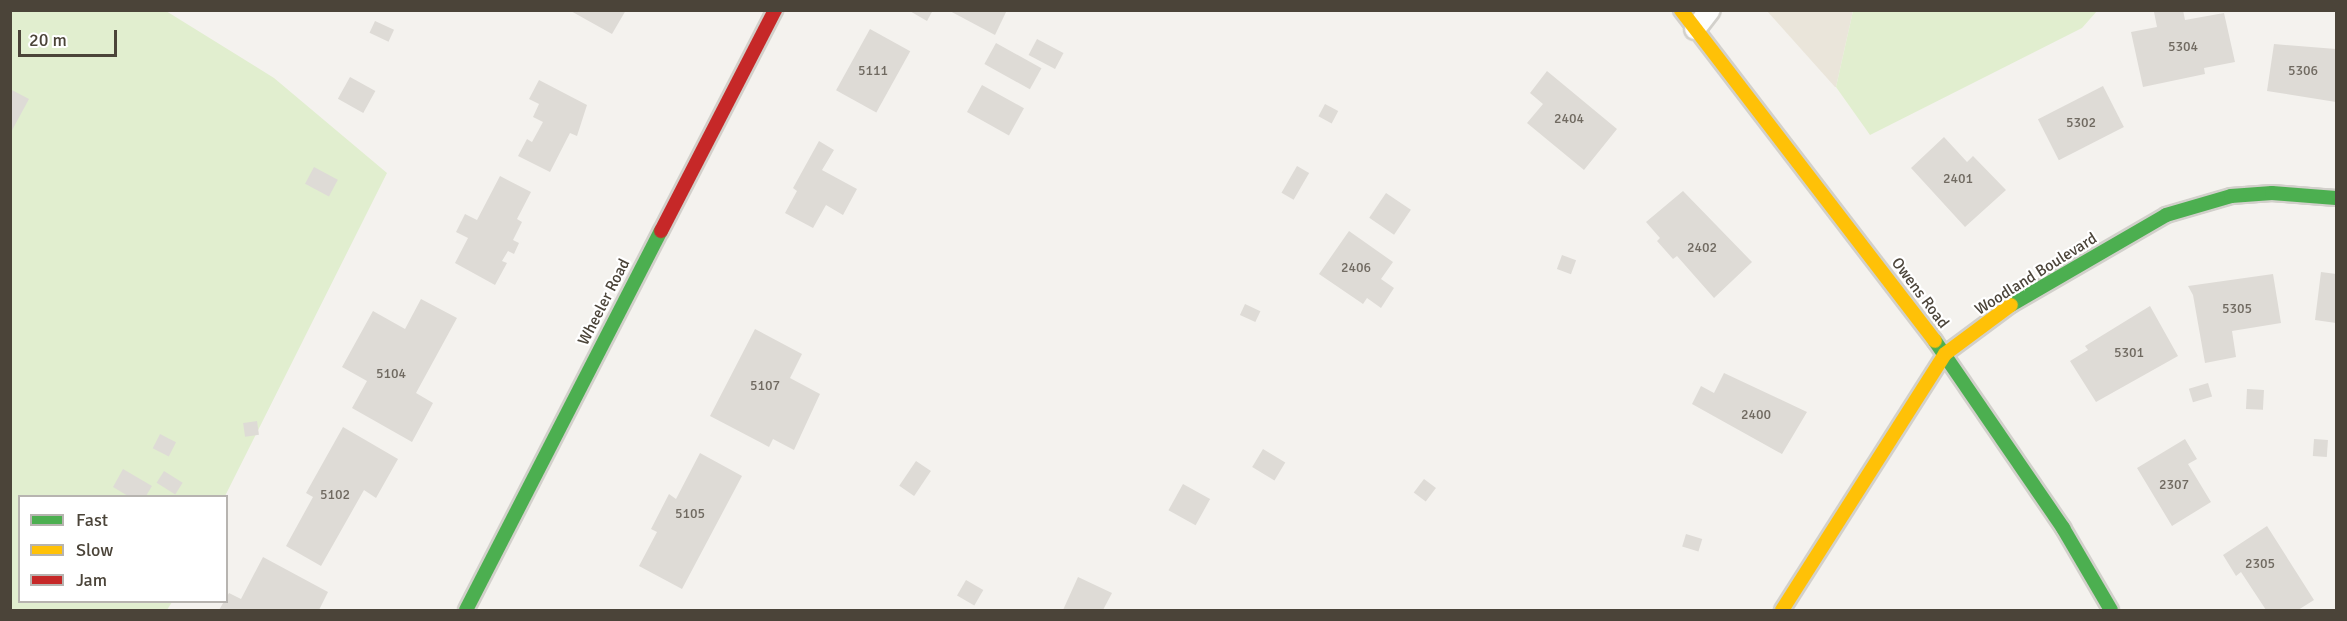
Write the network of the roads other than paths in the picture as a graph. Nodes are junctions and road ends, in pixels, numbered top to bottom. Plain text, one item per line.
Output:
1 (776, 10) edge
2 (1681, 10) edge
3 (1710, 10) edge
4 (1695, 30) junction
5 (2337, 198) edge
6 (1945, 354) junction
7 (466, 610) edge
8 (1782, 610) edge
9 (2111, 610) edge

1 - 7 street, Wheeler Road
2 - 4 street, Owens Road
3 - 4 lane
4 - 6 street, Owens Road
5 - 6 street, Woodland Boulevard
6 - 8 street, Woodland Boulevard
6 - 9 street, Owens Road

